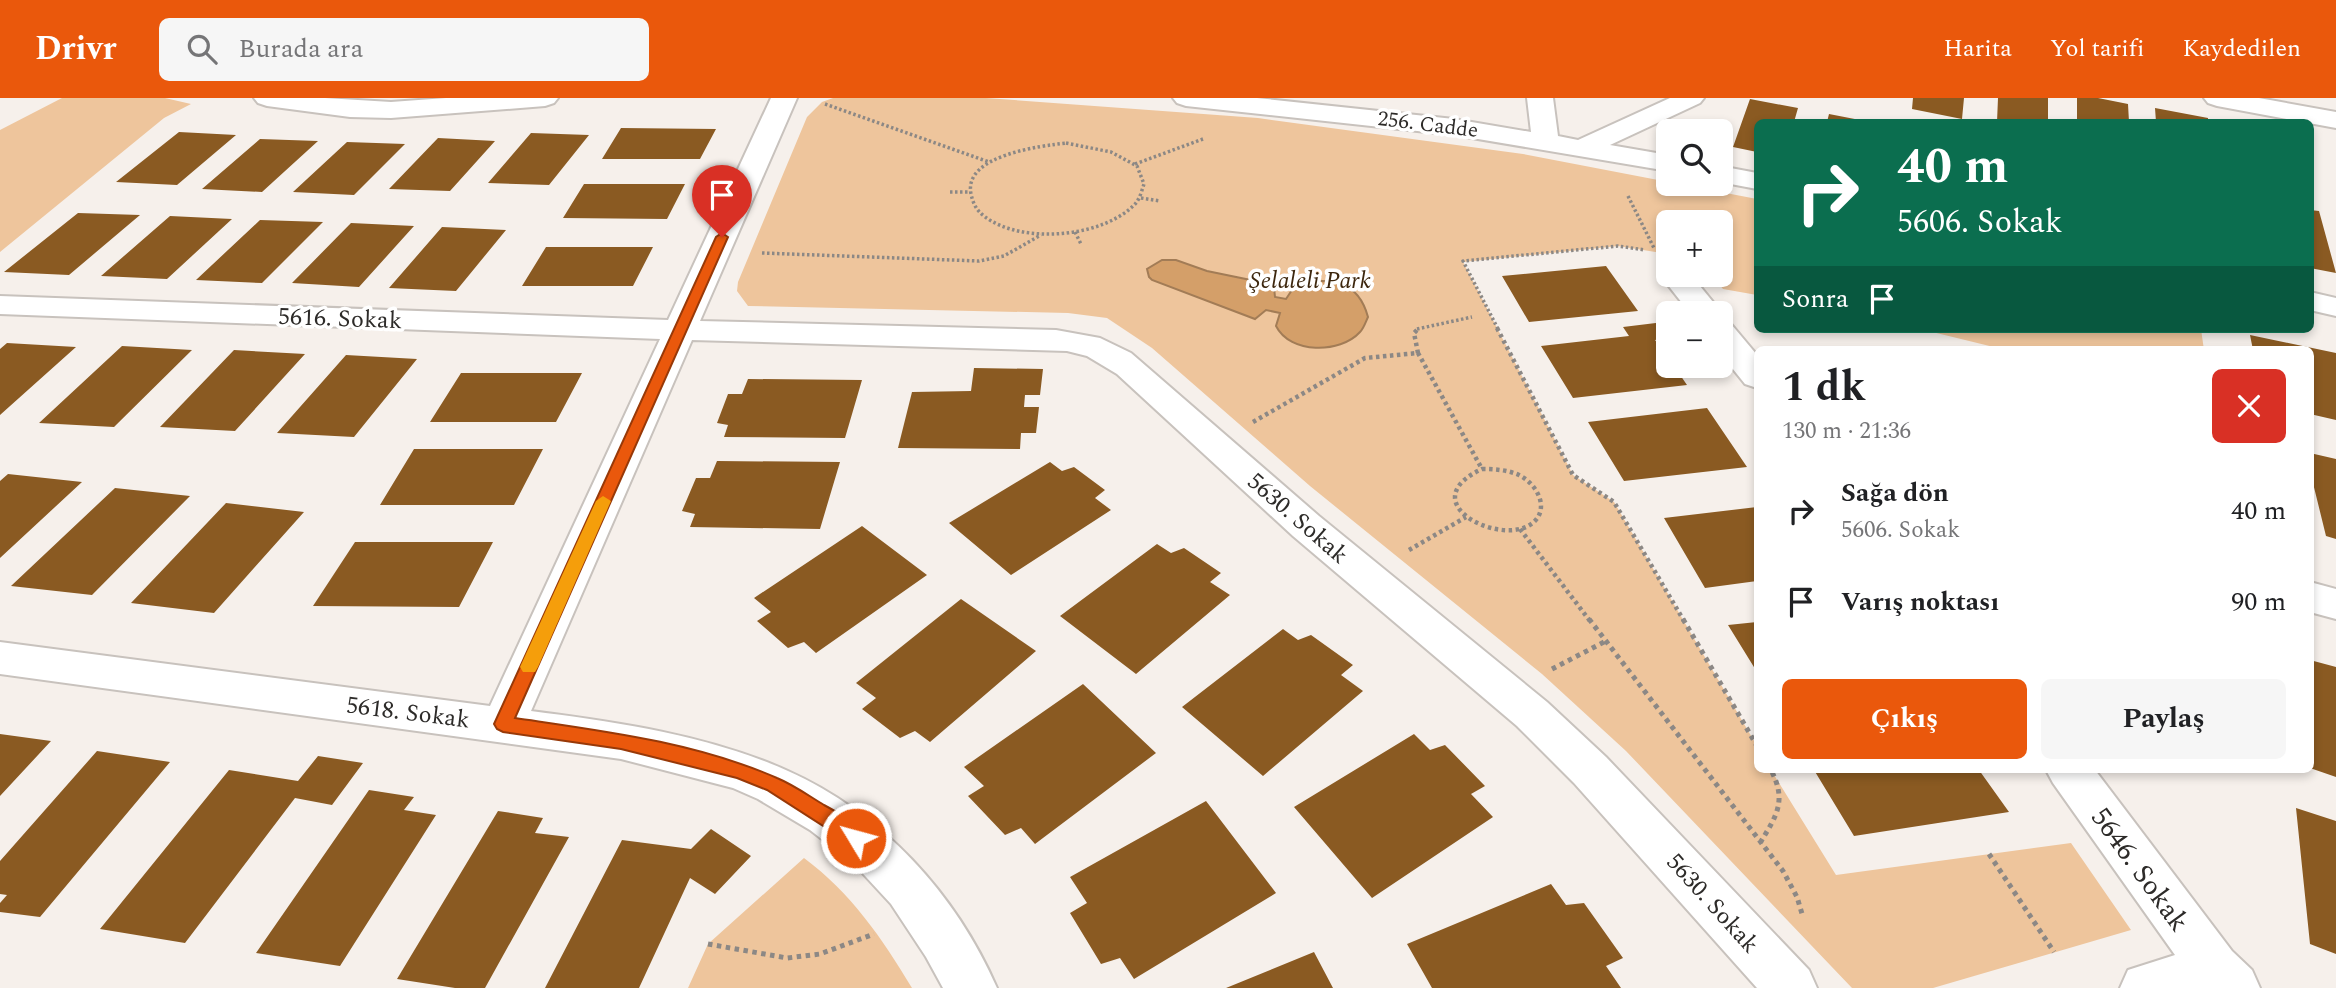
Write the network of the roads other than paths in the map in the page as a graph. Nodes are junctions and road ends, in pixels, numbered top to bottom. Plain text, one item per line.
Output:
1 (267, 98) edge
2 (545, 98) edge
3 (784, 98) edge
4 (1186, 98) edge
5 (1540, 98) edge
6 (1691, 98) edge
7 (2217, 98) edge
8 (449, 102) edge
9 (2336, 120) edge
10 (1545, 141) junction
11 (1584, 147) junction
12 (1656, 161) edge
13 (1733, 176) edge
14 (1754, 180) edge
15 (1685, 287) edge
16 (1696, 301) edge
17 (2314, 303) edge
18 (0, 305) edge
19 (2336, 307) edge
20 (680, 330) junction
21 (1733, 347) edge
22 (1754, 373) edge
23 (2314, 598) edge
24 (2336, 604) edge
25 (0, 658) edge
26 (503, 724) junction
27 (2071, 773) edge
28 (2224, 978) edge
29 (971, 988) edge
30 (1791, 988) edge
31 (2146, 988) edge

1 - 8 street
2 - 8 street
3 - 20 street
4 - 10 street, 256. Cadde
5 - 10 street
6 - 11 street
7 - 9 street
10 - 11 street, 256. Cadde
11 - 12 street, 256. Cadde
13 - 14 street
15 - 16 street
17 - 19 street
18 - 20 street, 5616. Sokak
20 - 26 street
20 - 30 street, 5630. Sokak
21 - 22 street
23 - 24 street
25 - 26 street, 5618. Sokak
26 - 29 street, 5618. Sokak
27 - 28 street, 5646. Sokak
28 - 31 street

